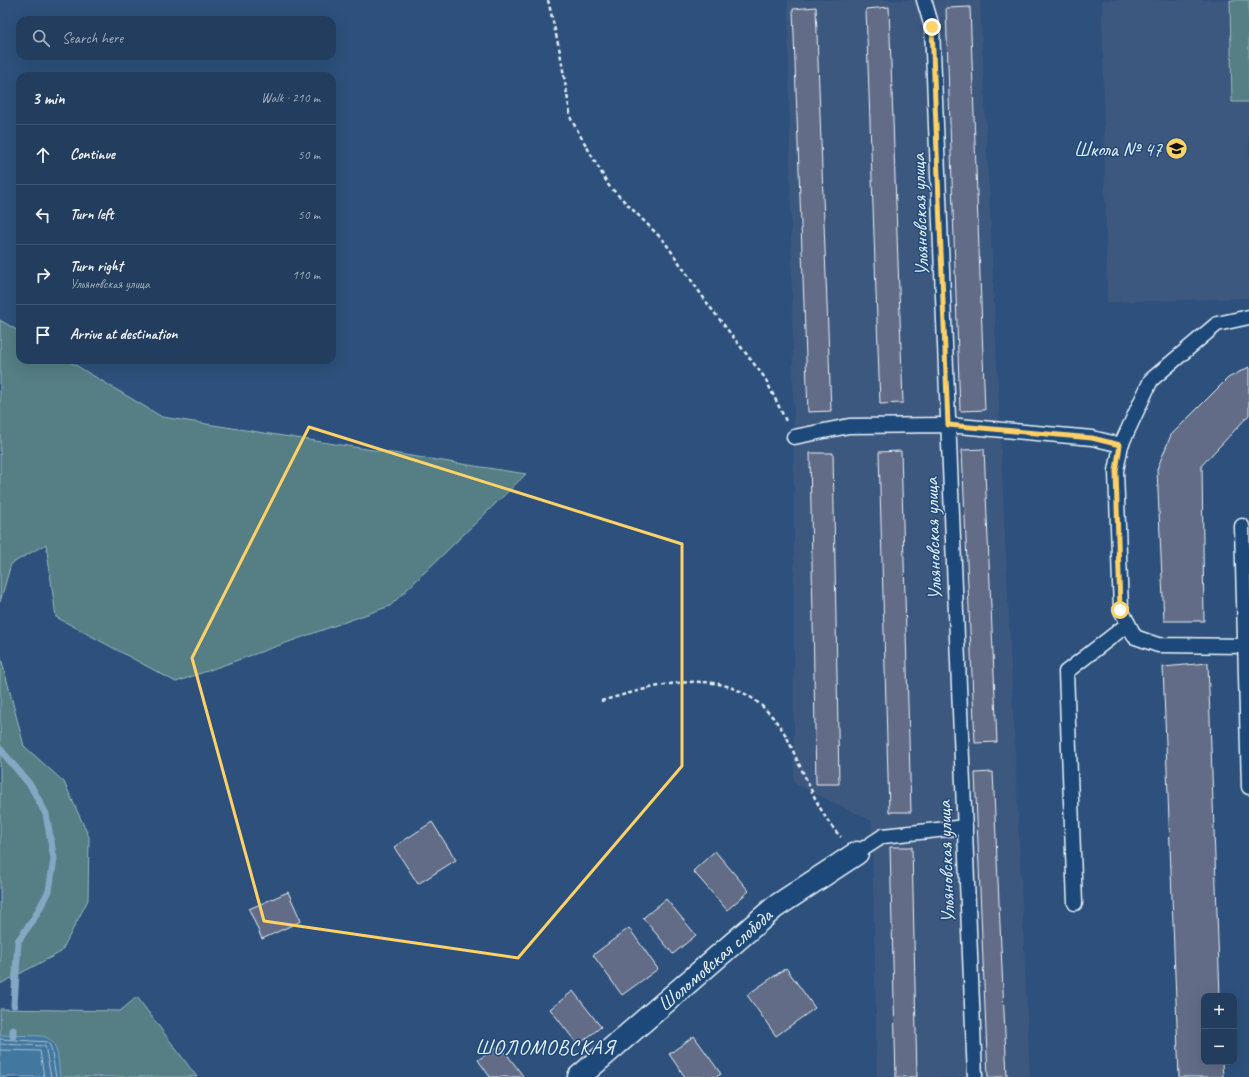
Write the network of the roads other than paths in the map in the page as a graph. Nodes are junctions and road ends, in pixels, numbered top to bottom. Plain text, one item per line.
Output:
1 (924, 0) edge
2 (1249, 317) edge
3 (948, 425) junction
4 (794, 437) road end
5 (1120, 445) junction
6 (1242, 526) dead end
7 (1128, 624) junction
8 (1246, 646) junction
9 (1249, 787) edge
10 (964, 827) junction
11 (858, 853) joint
12 (1075, 903) dead end
13 (580, 1077) edge
14 (975, 1077) edge

1 - 3 lane, Ульяновская улица
2 - 5 lane
3 - 4 lane
3 - 5 lane
3 - 10 lane, Ульяновская улица
5 - 7 lane
6 - 8 lane
7 - 8 lane
7 - 12 lane
8 - 9 lane
10 - 11 lane
10 - 14 lane, Ульяновская улица
11 - 13 street, Шоломовская слобода

